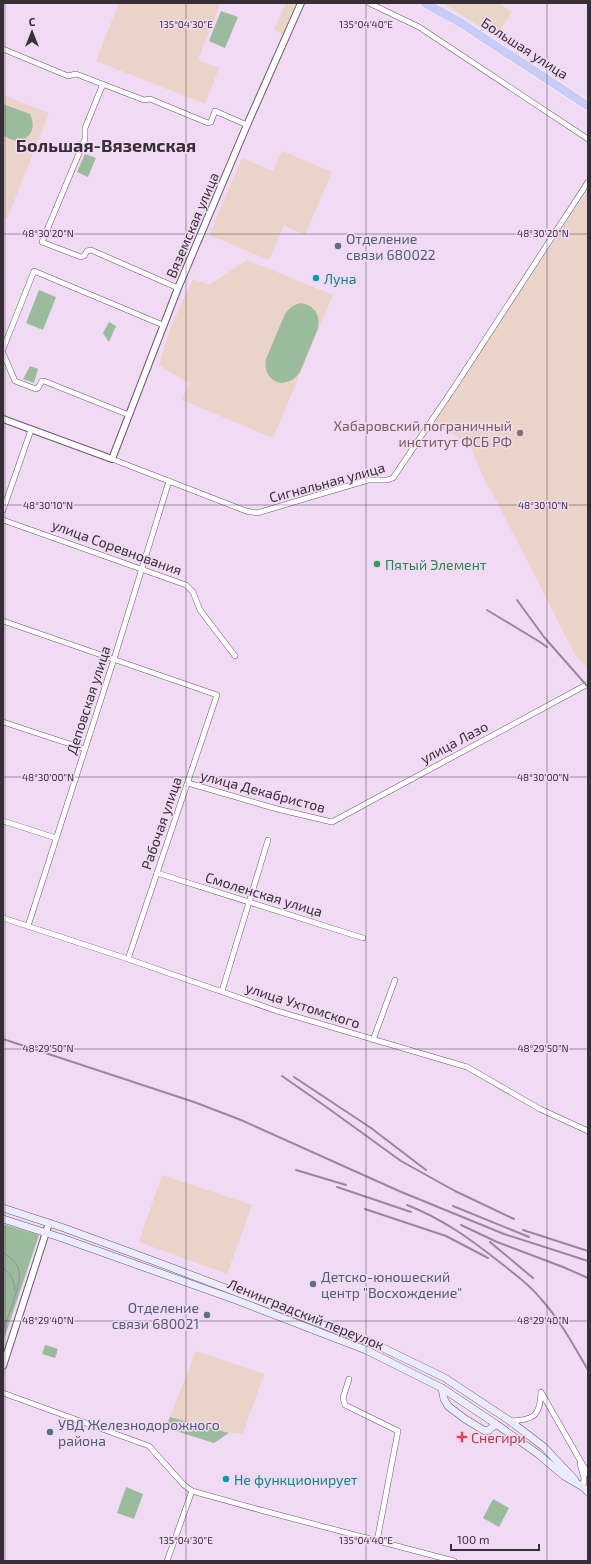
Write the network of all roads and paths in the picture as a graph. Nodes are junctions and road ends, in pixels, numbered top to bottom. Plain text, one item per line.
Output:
1 (301, 3) edge
2 (369, 3) edge
3 (425, 3) edge
4 (3, 49) edge
5 (103, 84) junction
6 (588, 106) edge
7 (247, 125) junction
8 (588, 138) edge
9 (588, 182) edge
10 (178, 288) junction
11 (163, 325) junction
12 (3, 349) edge
13 (3, 353) edge
14 (129, 415) junction
15 (3, 419) edge
16 (31, 430) junction
17 (112, 459) junction
18 (169, 481) junction
19 (3, 510) edge
20 (3, 520) edge
21 (142, 568) junction
22 (3, 621) edge
23 (235, 656) dead end
24 (114, 660) junction
25 (588, 684) edge
26 (3, 722) edge
27 (85, 749) junction
28 (188, 783) junction
29 (3, 821) edge
30 (332, 822) joint
31 (56, 838) junction
32 (268, 840) dead end
33 (157, 873) junction
34 (249, 902) junction
35 (3, 918) edge
36 (28, 926) junction
37 (363, 938) dead end
38 (128, 958) junction
39 (394, 980) dead end
40 (222, 991) junction
41 (373, 1040) junction
42 (588, 1131) edge
43 (3, 1208) edge
44 (3, 1219) edge
45 (49, 1223) junction
46 (46, 1233) junction
47 (3, 1366) edge
48 (349, 1379) dead end
49 (442, 1388) junction
50 (3, 1393) edge
51 (510, 1421) junction
52 (496, 1424) junction
53 (578, 1457) junction
54 (588, 1474) edge
55 (576, 1482) junction
56 (586, 1490) edge
57 (192, 1491) junction
58 (377, 1541) junction
59 (167, 1561) edge
60 (454, 1561) edge

1 - 7 street, Вяземская улица
2 - 8 street
3 - 6 highway, Большая улица
4 - 5 street
5 - 7 street
5 - 10 street
7 - 10 street, Вяземская улица
9 - 18 street, Сигнальная улица
10 - 11 street, Вяземская улица
11 - 12 street
11 - 14 street, Вяземская улица
13 - 14 street
14 - 17 street, Вяземская улица
15 - 16 street, Сигнальная улица
16 - 17 street, Сигнальная улица
16 - 19 street
17 - 18 street, Сигнальная улица
18 - 21 street, Деповская улица
20 - 21 street, улица Соревнования
21 - 23 street, улица Соревнования
21 - 24 street, Деповская улица
22 - 24 street
24 - 27 street, Деповская улица
24 - 28 street, Рабочая улица
25 - 30 street, улица Лазо
26 - 27 street
27 - 31 street, Деповская улица
28 - 30 street, улица Декабристов
28 - 33 street, Рабочая улица
29 - 31 street
31 - 36 street, Деповская улица
32 - 34 street
33 - 34 street, Смоленская улица
33 - 38 street, Рабочая улица
34 - 37 street, Смоленская улица
34 - 40 street
35 - 36 street, улица Ухтомского
36 - 38 street, улица Ухтомского
38 - 40 street, улица Ухтомского
39 - 41 street
40 - 41 street, улица Ухтомского
41 - 42 street, улица Ухтомского
43 - 45 main road, Ленинградский переулок
44 - 46 main road, Ленинградский переулок
45 - 46 street
45 - 51 main road, Ленинградский переулок
46 - 47 street
46 - 49 main road, Ленинградский переулок
48 - 58 street
49 - 52 main road, Ленинградский переулок
49 - 52 main road
50 - 57 street
51 - 53 street
51 - 55 main road, Ленинградский переулок
52 - 55 main road, Ленинградский переулок
53 - 54 street
53 - 56 street
55 - 56 main road, Ленинградский переулок
57 - 58 street
57 - 59 street
58 - 60 street

